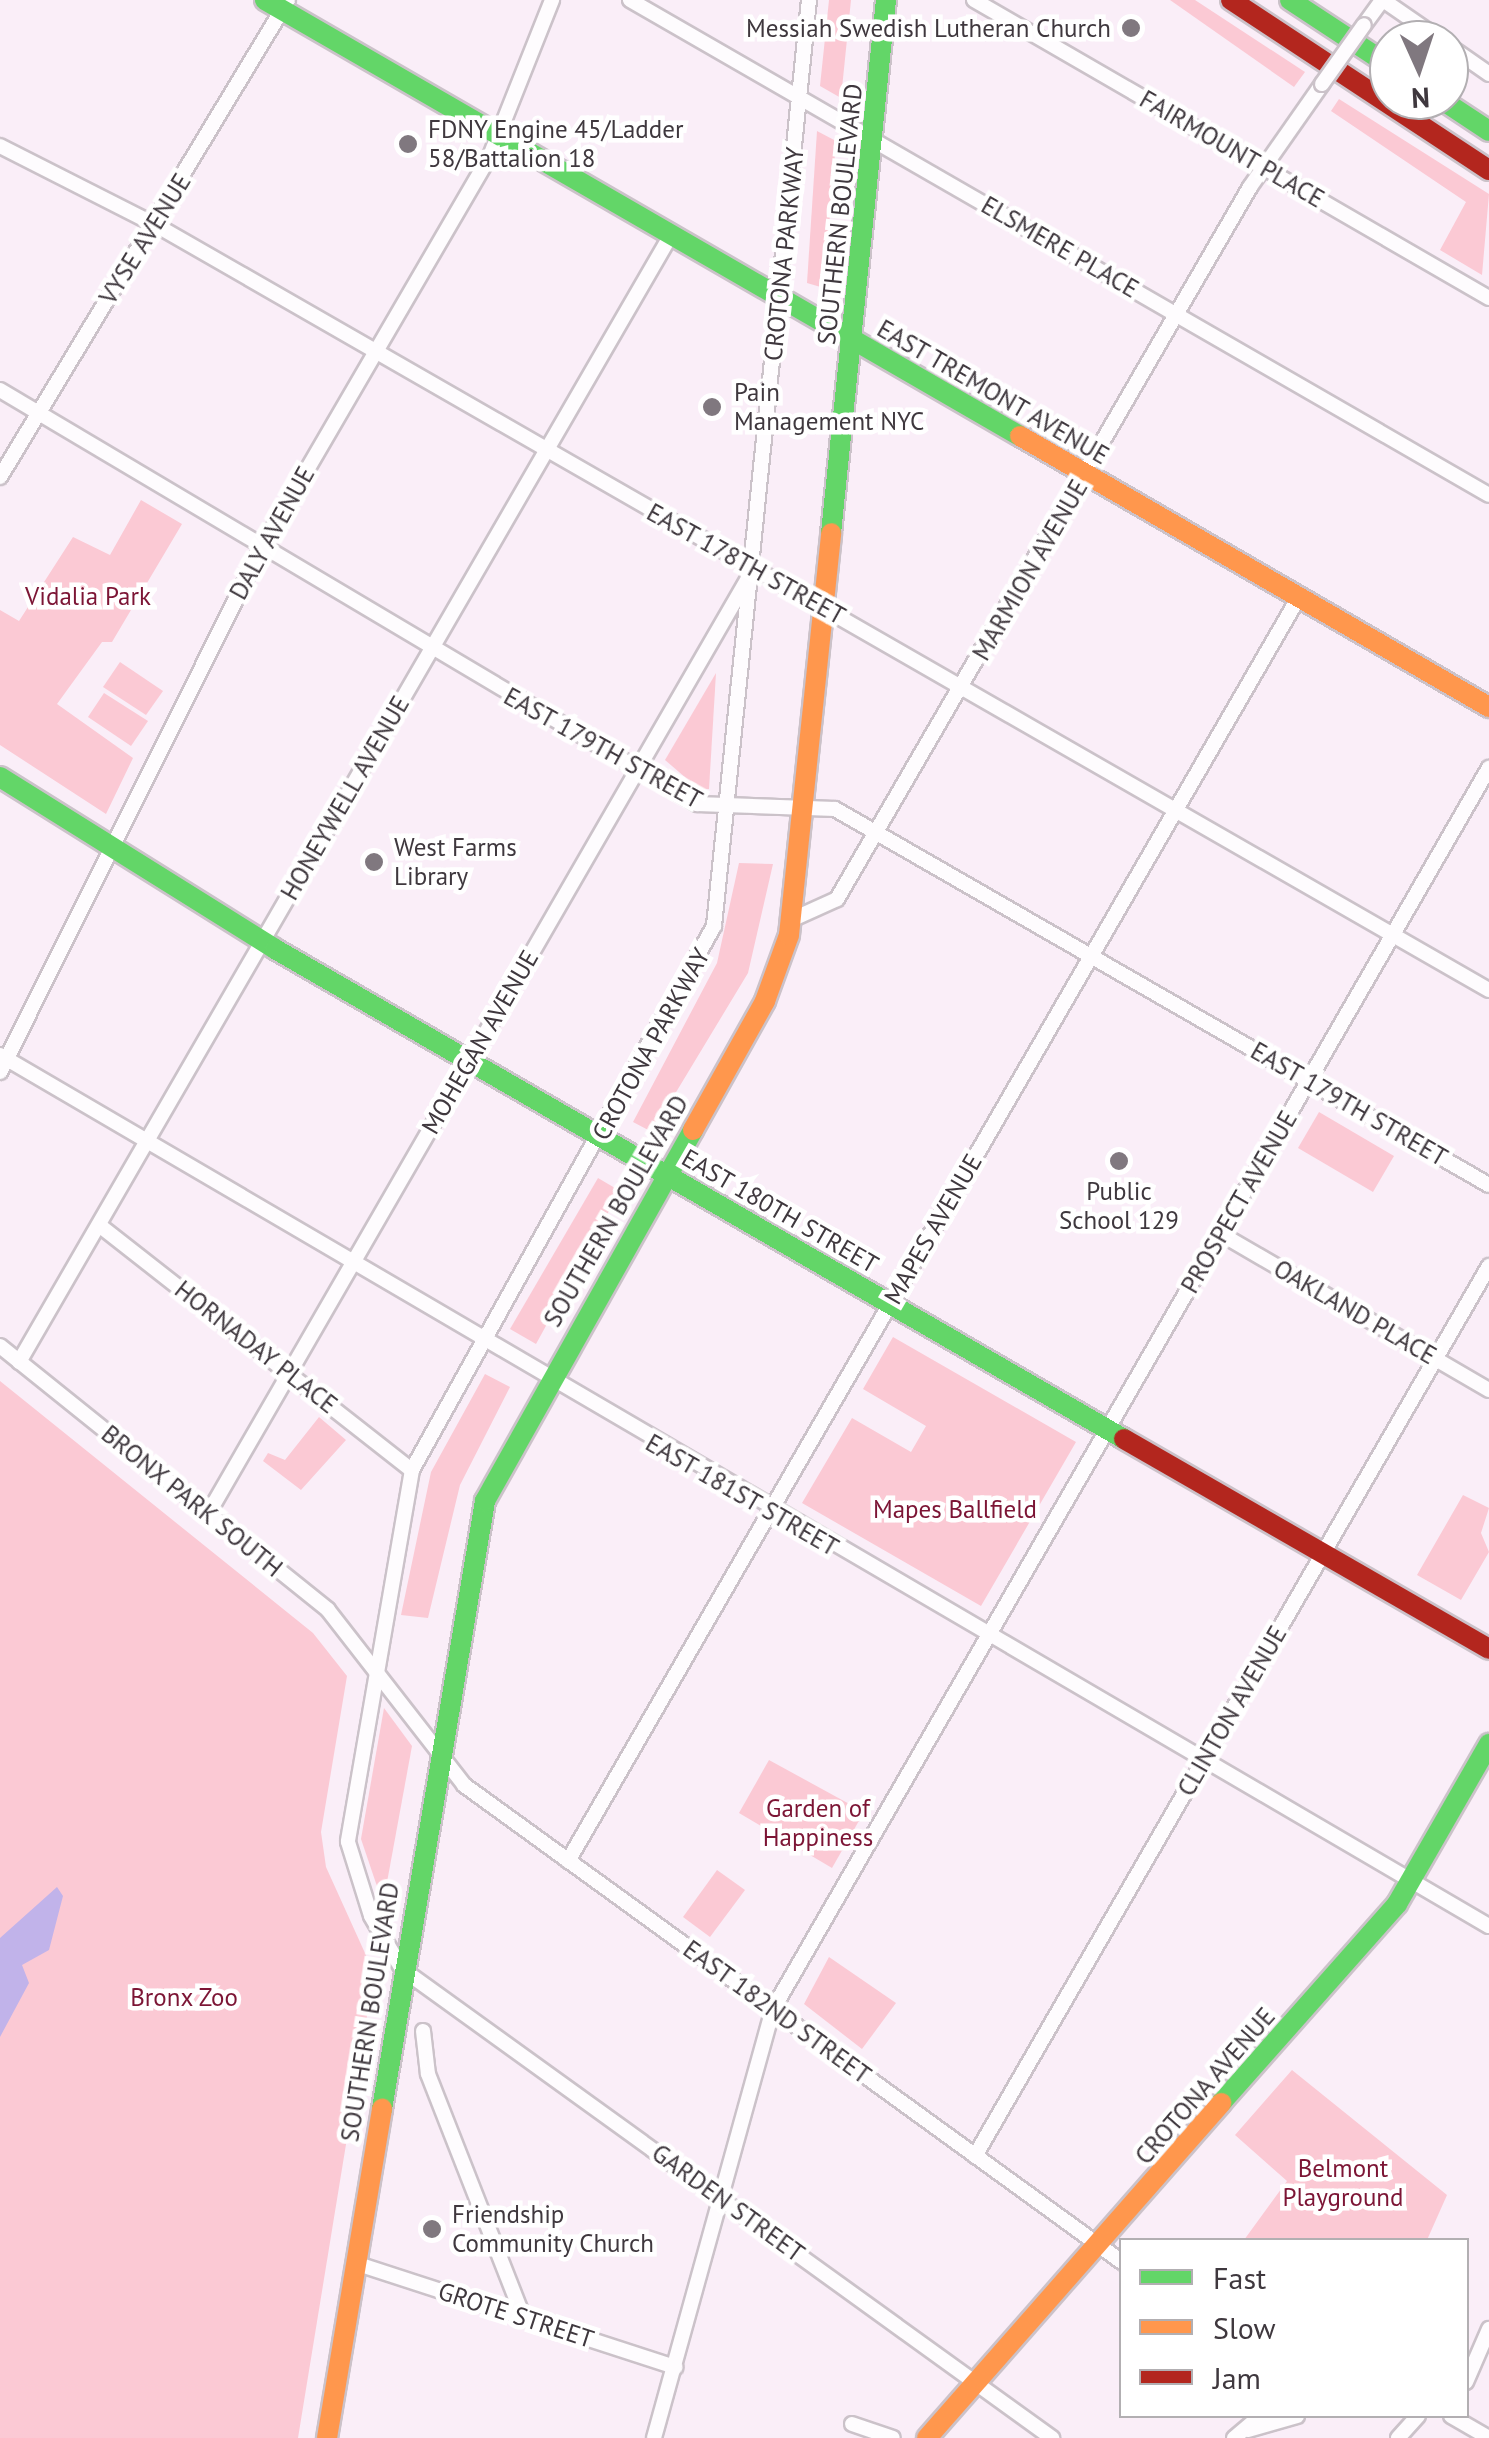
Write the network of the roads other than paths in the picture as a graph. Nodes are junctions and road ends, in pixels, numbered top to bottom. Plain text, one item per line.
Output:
1 (552, 0) edge
2 (630, 0) edge
3 (809, 0) edge
4 (886, 0) edge
5 (974, 0) edge
6 (1231, 0) edge
7 (1290, 0) edge
8 (1383, 0) edge
9 (279, 4) edge
10 (1412, 20) edge
11 (1369, 52) edge
12 (800, 98) junction
13 (499, 135) junction
14 (873, 138) junction
15 (0, 146) edge
16 (1264, 167) junction
17 (1489, 170) edge
18 (154, 224) junction
19 (671, 235) junction
20 (780, 298) junction
21 (1489, 298) edge
22 (1176, 314) junction
23 (853, 339) junction
24 (375, 351) junction
25 (0, 390) edge
26 (39, 413) junction
27 (545, 450) junction
28 (1085, 474) junction
29 (0, 477) edge
30 (1489, 495) edge
31 (261, 549) junction
32 (753, 570) junction
33 (1299, 598) junction
34 (826, 609) junction
35 (430, 651) junction
36 (963, 685) junction
37 (1489, 707) edge
38 (1489, 768) edge
39 (637, 770) junction
40 (0, 777) edge
41 (730, 808) junction
42 (1176, 809) junction
43 (806, 810) junction
44 (877, 832) junction
45 (110, 850) junction
46 (793, 920) junction
47 (1392, 934) junction
48 (261, 942) junction
49 (1092, 956) junction
50 (1489, 990) edge
51 (469, 1061) junction
52 (2, 1062) edge
53 (1308, 1080) junction
54 (600, 1137) junction
55 (144, 1146) junction
56 (665, 1173) junction
57 (1489, 1186) edge
58 (99, 1224) junction
59 (1221, 1234) junction
60 (351, 1265) junction
61 (1489, 1266) edge
62 (890, 1304) junction
63 (480, 1339) junction
64 (0, 1346) edge
65 (1435, 1359) junction
66 (20, 1362) junction
67 (289, 1373) junction
68 (546, 1382) junction
69 (1489, 1390) edge
70 (1106, 1428) junction
71 (412, 1470) junction
72 (770, 1512) junction
73 (208, 1514) junction
74 (1323, 1553) junction
75 (987, 1636) junction
76 (1489, 1649) edge
77 (375, 1666) junction
78 (1489, 1744) edge
79 (437, 1758) junction
80 (1204, 1760) junction
81 (568, 1862) junction
82 (1410, 1880) junction
83 (1489, 1926) edge
84 (402, 1969) junction
85 (773, 2009) junction
86 (423, 2031) dead end
87 (975, 2156) junction
88 (720, 2198) junction
89 (1099, 2245) junction
90 (1119, 2260) edge
91 (355, 2264) junction
92 (523, 2316) junction
93 (1489, 2328) edge
94 (676, 2368) junction
95 (1469, 2375) edge
96 (978, 2385) junction
97 (1258, 2418) edge
98 (1289, 2418) edge
99 (1416, 2418) edge
100 (1454, 2418) edge
101 (852, 2424) dead end
102 (1248, 2430) junction
103 (327, 2438) edge
104 (654, 2438) edge
105 (893, 2438) edge
106 (927, 2438) edge
107 (1052, 2438) edge
108 (1234, 2438) edge
109 (1398, 2438) edge
110 (1489, 2438) edge

1 - 13 street, DALY AVENUE
2 - 12 street, ELSMERE PLACE
3 - 12 street, CROTONA PARKWAY
4 - 14 main road, SOUTHERN BOULEVARD
5 - 16 street, FAIRMOUNT PLACE
6 - 17 main road
7 - 11 main road
8 - 10 street
8 - 16 street, MARMION AVENUE, bridge
9 - 13 main road, EAST TREMONT AVENUE
9 - 18 street, VYSE AVENUE
12 - 14 street, ELSMERE PLACE
12 - 20 street, CROTONA PARKWAY
13 - 19 main road, EAST TREMONT AVENUE
13 - 24 street, DALY AVENUE
14 - 22 street, ELSMERE PLACE
14 - 23 main road, SOUTHERN BOULEVARD
15 - 18 street, EAST 178TH STREET
16 - 21 street, FAIRMOUNT PLACE
16 - 22 street, MARMION AVENUE
18 - 24 street, EAST 178TH STREET
18 - 26 street, VYSE AVENUE
19 - 20 main road, EAST TREMONT AVENUE
19 - 27 street, HONEYWELL AVENUE
20 - 23 main road, EAST TREMONT AVENUE
20 - 32 street, CROTONA PARKWAY
22 - 28 street, MARMION AVENUE
22 - 30 street, ELSMERE PLACE
23 - 28 main road, EAST TREMONT AVENUE
23 - 34 main road, SOUTHERN BOULEVARD
24 - 27 street, EAST 178TH STREET
24 - 31 street, DALY AVENUE
25 - 26 street, EAST 179TH STREET
26 - 29 street, VYSE AVENUE
26 - 31 street, EAST 179TH STREET
27 - 32 street, EAST 178TH STREET
27 - 35 street, HONEYWELL AVENUE
28 - 33 main road, EAST TREMONT AVENUE
28 - 36 street, MARMION AVENUE
31 - 35 street, EAST 179TH STREET
31 - 45 street, DALY AVENUE
32 - 34 street, EAST 178TH STREET
32 - 39 street, MOHEGAN AVENUE
32 - 41 street, CROTONA PARKWAY
33 - 37 main road, EAST TREMONT AVENUE
33 - 42 street, MAPES AVENUE
34 - 36 street, EAST 178TH STREET
34 - 43 main road, SOUTHERN BOULEVARD
35 - 39 street, EAST 179TH STREET
35 - 48 street, HONEYWELL AVENUE
36 - 42 street, EAST 178TH STREET
36 - 44 street, MARMION AVENUE
38 - 47 street, PROSPECT AVENUE
39 - 41 street, EAST 179TH STREET
39 - 51 street, MOHEGAN AVENUE
40 - 45 main road, EAST 180TH STREET
41 - 43 street, EAST 179TH STREET
41 - 54 street, CROTONA PARKWAY
42 - 47 street, EAST 178TH STREET
42 - 49 street, MAPES AVENUE
43 - 44 street, EAST 179TH STREET
43 - 46 main road, SOUTHERN BOULEVARD
44 - 46 street, MARMION AVENUE
44 - 49 street, EAST 179TH STREET
45 - 48 main road, EAST 180TH STREET
45 - 52 street, DALY AVENUE
46 - 56 main road, SOUTHERN BOULEVARD
47 - 50 street, EAST 178TH STREET
47 - 53 street, PROSPECT AVENUE
48 - 51 main road, EAST 180TH STREET
48 - 55 street, HONEYWELL AVENUE
49 - 53 street, EAST 179TH STREET
49 - 62 street, MAPES AVENUE
51 - 54 main road, EAST 180TH STREET
51 - 60 street, MOHEGAN AVENUE
52 - 55 street, EAST 181ST STREET
53 - 57 street, EAST 179TH STREET
53 - 59 street, PROSPECT AVENUE
54 - 56 main road, EAST 180TH STREET
54 - 63 street, CROTONA PARKWAY
55 - 58 street, HONEYWELL AVENUE
55 - 60 street, EAST 181ST STREET
56 - 62 main road, EAST 180TH STREET
56 - 68 main road, SOUTHERN BOULEVARD
58 - 66 street, HONEYWELL AVENUE
58 - 67 street, HORNADAY PLACE
59 - 65 street, OAKLAND PLACE
59 - 70 street, PROSPECT AVENUE
60 - 63 street, EAST 181ST STREET
60 - 67 street, MOHEGAN AVENUE
61 - 65 street, CLINTON AVENUE
62 - 70 main road, EAST 180TH STREET
62 - 72 street, MAPES AVENUE
63 - 68 street, EAST 181ST STREET
63 - 71 street, CROTONA PARKWAY
64 - 66 street, BRONX PARK SOUTH
65 - 69 street, OAKLAND PLACE
65 - 74 street, CLINTON AVENUE
66 - 73 street, BRONX PARK SOUTH
67 - 71 street, HORNADAY PLACE
67 - 73 street, MOHEGAN AVENUE
68 - 72 street, EAST 181ST STREET
68 - 79 main road, SOUTHERN BOULEVARD
70 - 74 main road, EAST 180TH STREET
70 - 75 street, PROSPECT AVENUE
71 - 77 street, CROTONA PARKWAY
72 - 75 street, EAST 181ST STREET
72 - 81 street, MAPES AVENUE
73 - 77 street, BRONX PARK SOUTH
74 - 76 main road, EAST 180TH STREET
74 - 80 street, CLINTON AVENUE
75 - 80 street, EAST 181ST STREET
75 - 85 street, PROSPECT AVENUE
77 - 79 street, BRONX PARK SOUTH
77 - 84 street, CROTONA PARKWAY
78 - 82 main road, CROTONA AVENUE
79 - 81 street, EAST 182ND STREET
79 - 84 main road, SOUTHERN BOULEVARD
80 - 82 street, EAST 181ST STREET
80 - 87 street, CLINTON AVENUE
81 - 85 street, EAST 182ND STREET
82 - 83 street, EAST 181ST STREET
82 - 89 main road, CROTONA AVENUE
84 - 88 street, GARDEN STREET
84 - 91 main road, SOUTHERN BOULEVARD
85 - 87 street, EAST 182ND STREET
85 - 88 street
86 - 92 street
87 - 89 street, EAST 182ND STREET
88 - 94 street
88 - 96 street, GARDEN STREET
89 - 90 street, EAST 182ND STREET
89 - 96 main road, CROTONA AVENUE
91 - 92 street, GROTE STREET
91 - 103 main road, SOUTHERN BOULEVARD
92 - 94 street, GROTE STREET
93 - 95 street
94 - 104 street
96 - 106 main road, CROTONA AVENUE
96 - 107 street, GARDEN STREET
97 - 102 street
98 - 102 street
99 - 109 street
100 - 110 street
101 - 105 street
102 - 108 street

